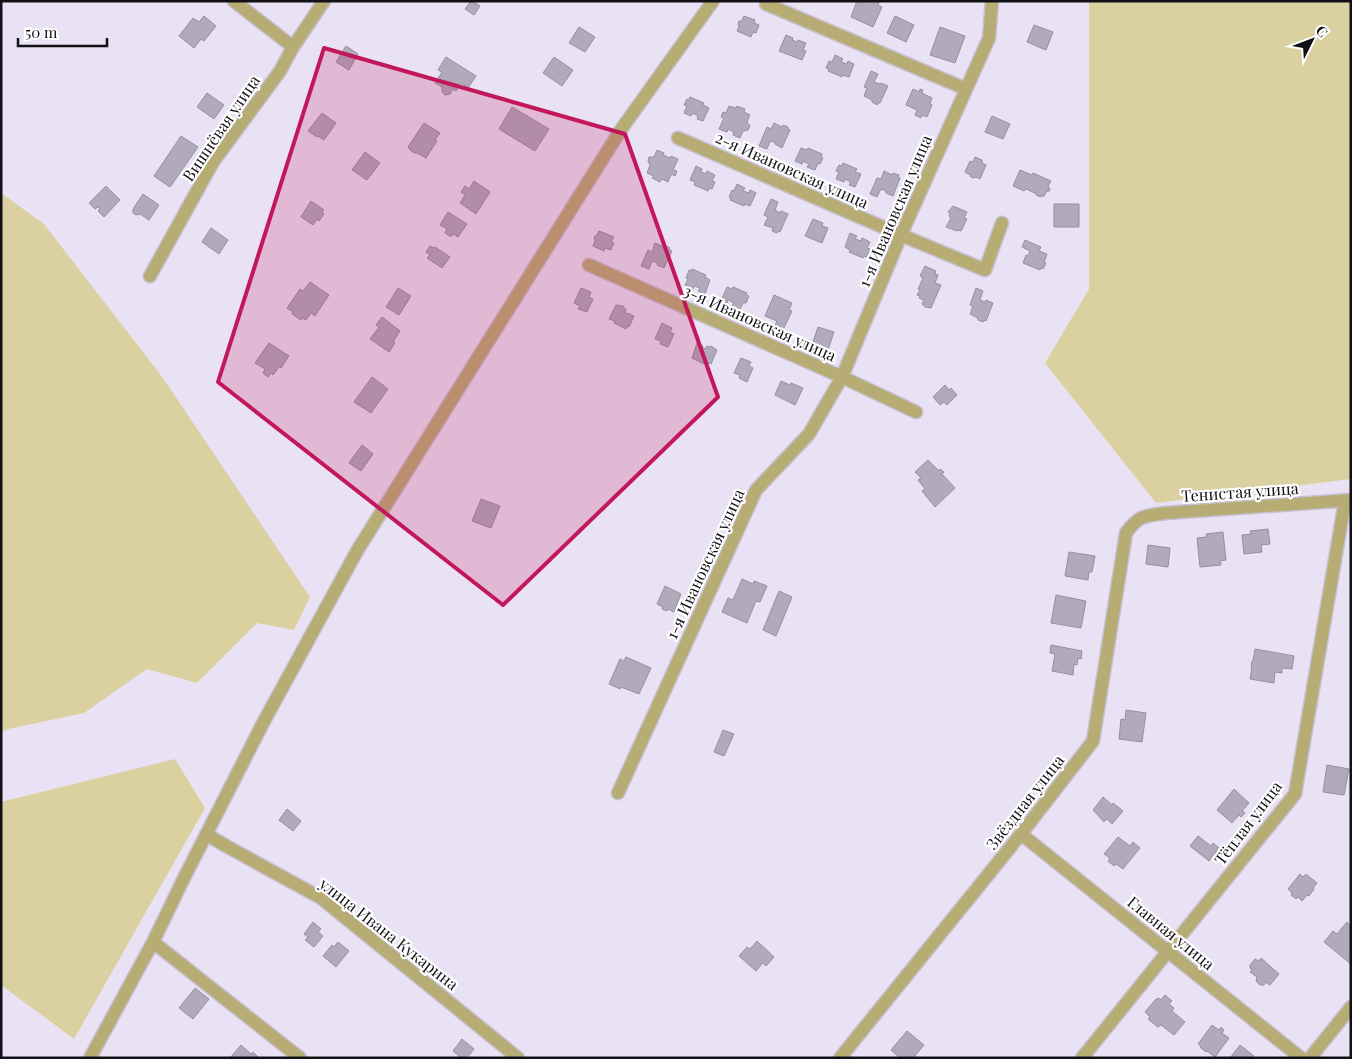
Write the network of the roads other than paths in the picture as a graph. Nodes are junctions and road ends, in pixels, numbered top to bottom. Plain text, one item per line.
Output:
1 (234, 1) edge
2 (324, 1) edge
3 (713, 1) edge
4 (992, 1) edge
5 (766, 4) dead end
6 (293, 47) junction
7 (966, 89) junction
8 (678, 138) dead end
9 (1002, 223) dead end
10 (900, 236) junction
11 (589, 265) dead end
12 (150, 276) dead end
13 (842, 377) junction
14 (916, 412) dead end
15 (1348, 500) edge
16 (1134, 522) joint
17 (618, 793) dead end
18 (206, 834) junction
19 (1021, 834) junction
20 (153, 942) junction
21 (1168, 952) junction
22 (1351, 1007) edge
23 (90, 1058) edge
24 (300, 1058) edge
25 (518, 1058) edge
26 (840, 1058) edge
27 (1082, 1058) edge
28 (1301, 1058) edge
29 (1310, 1058) edge

1 - 6 street
2 - 6 street, Вишнёвая улица
3 - 18 street
4 - 7 street, 1-я Ивановская улица
5 - 7 street
6 - 12 street, Вишнёвая улица
7 - 10 street, 1-я Ивановская улица
8 - 10 street, 2-я Ивановская улица
9 - 10 street, 2-я Ивановская улица
10 - 13 street, 1-я Ивановская улица
11 - 13 street, 3-я Ивановская улица
13 - 14 street, 3-я Ивановская улица
13 - 17 street, 1-я Ивановская улица
15 - 16 street, Тенистая улица
15 - 21 street, Тёплая улица
16 - 19 street, Звёздная улица
18 - 20 street
18 - 25 street, улица Ивана Кукарина
19 - 21 street, Главная улица
19 - 26 street, Звёздная улица
20 - 23 street
20 - 24 street
21 - 27 street, Тёплая улица
21 - 28 street, Главная улица
22 - 29 street

